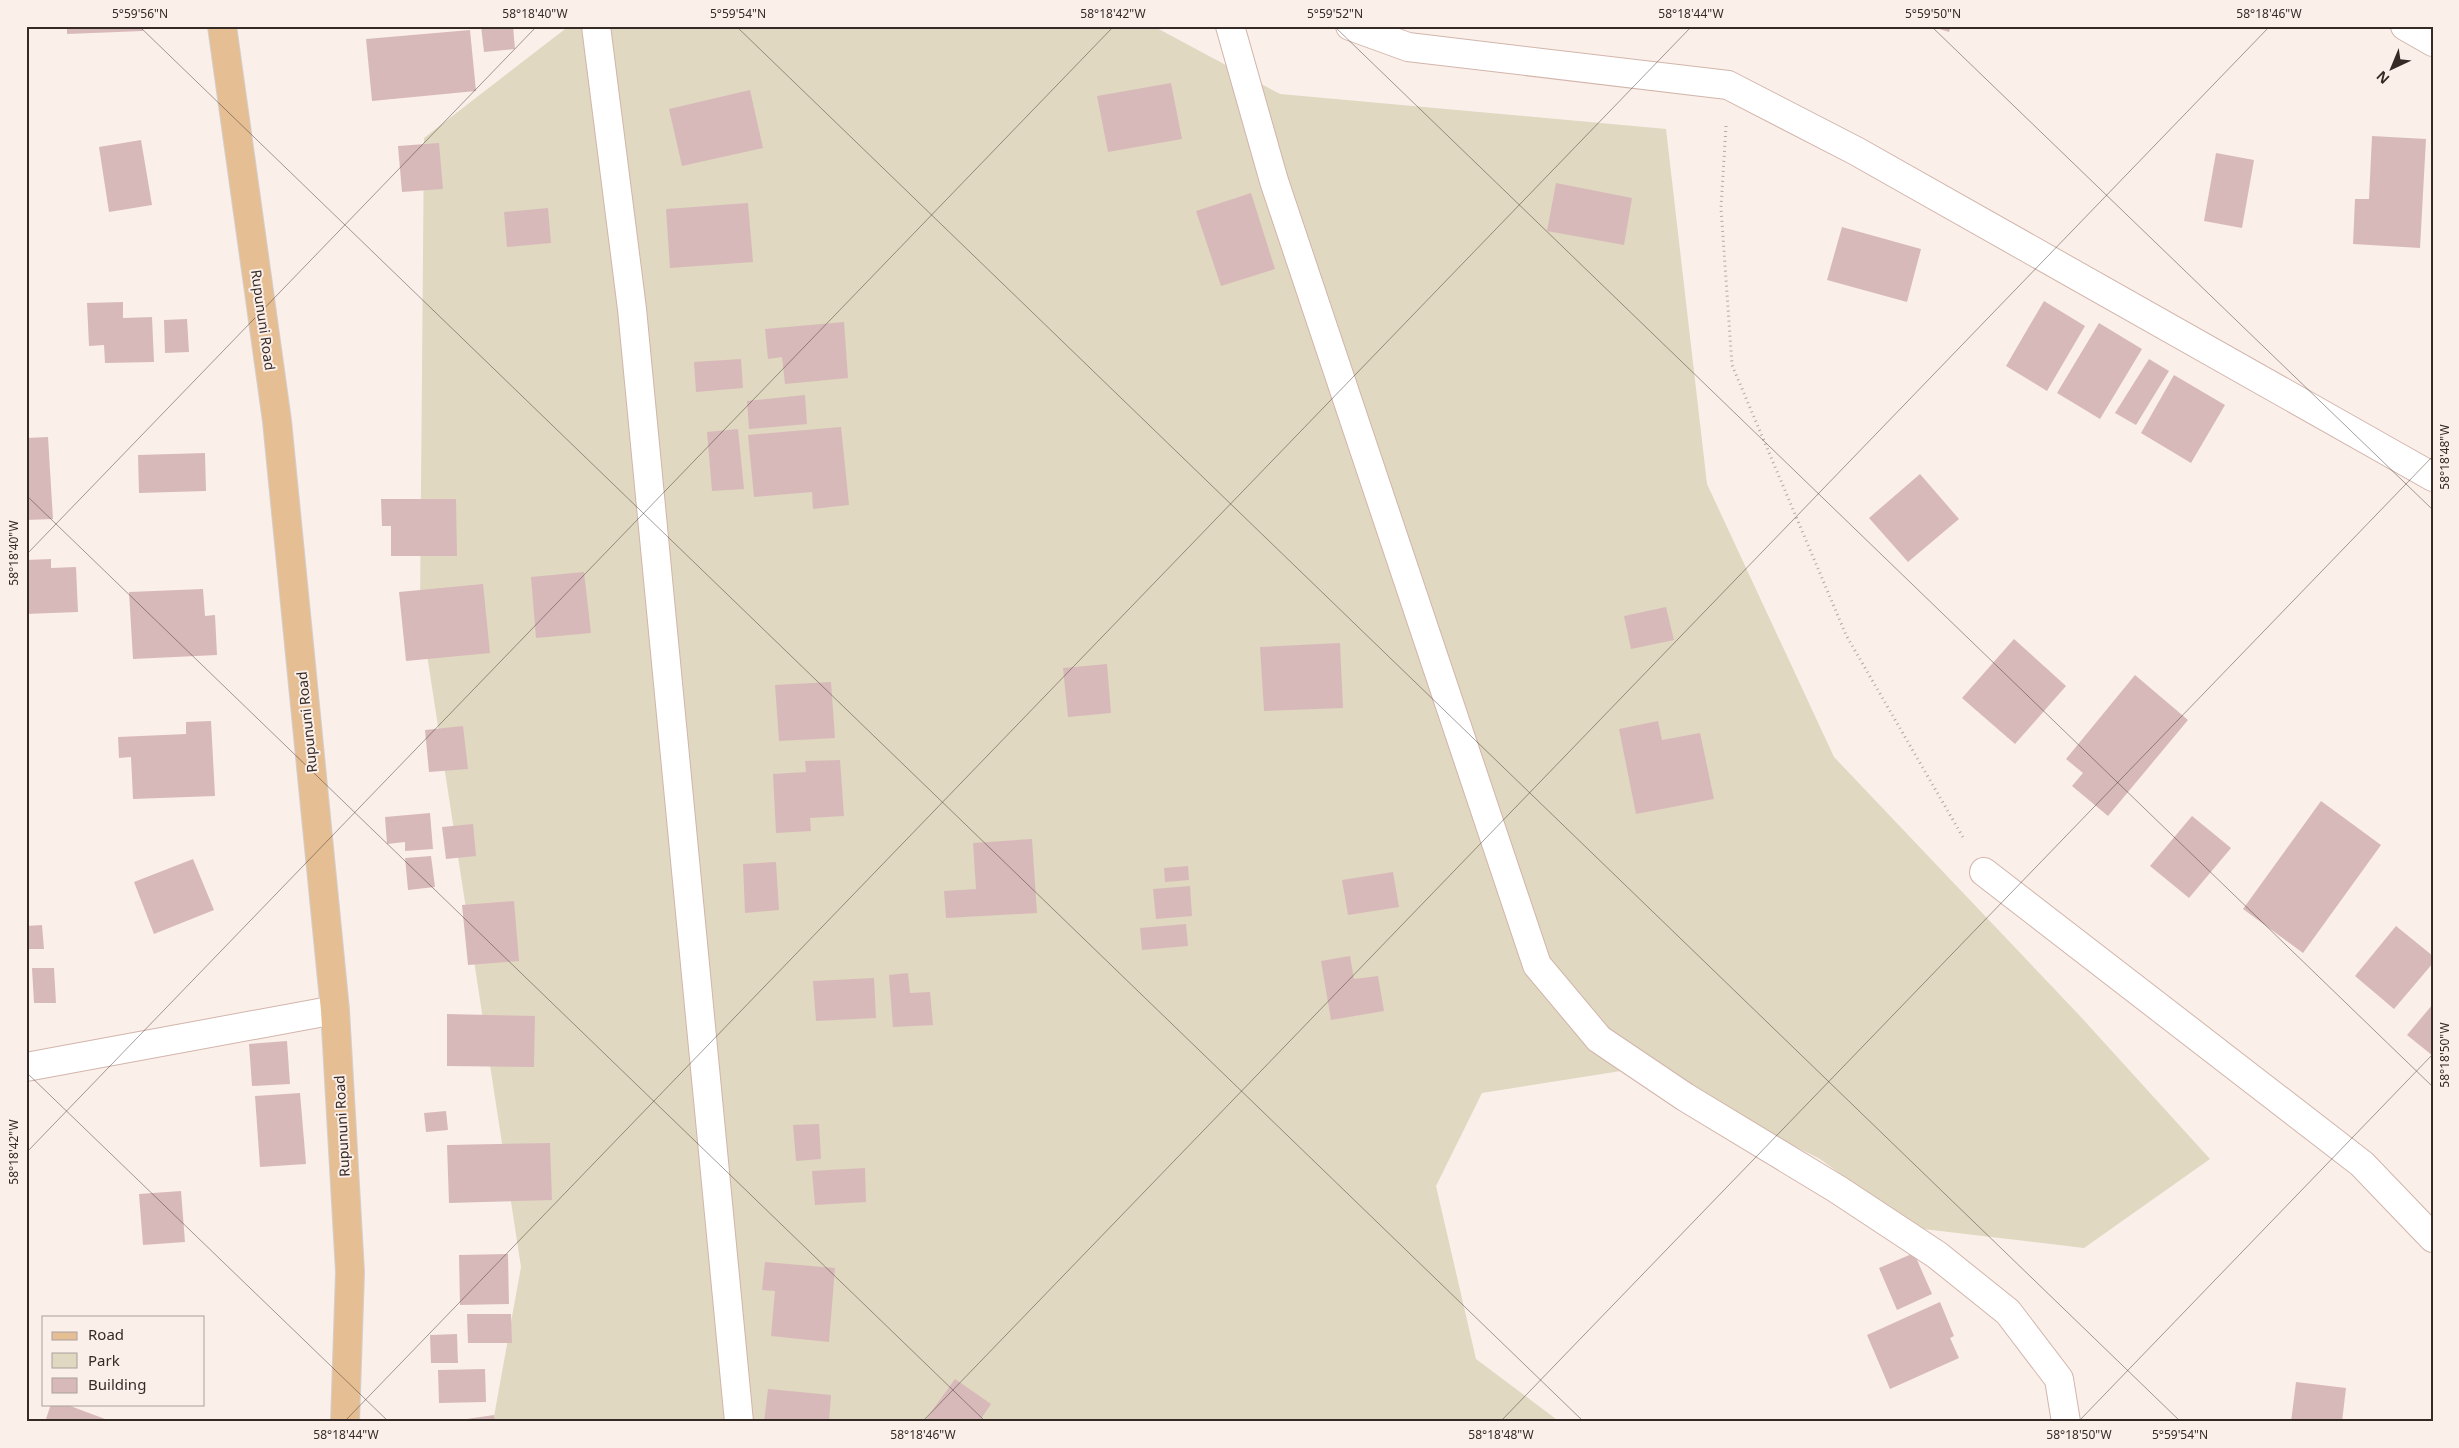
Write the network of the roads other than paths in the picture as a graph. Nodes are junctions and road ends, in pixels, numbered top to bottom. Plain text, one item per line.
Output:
1 (222, 26) edge
2 (596, 26) edge
3 (1230, 26) edge
4 (1350, 26) edge
5 (2405, 26) edge
6 (2433, 42) edge
7 (2433, 477) edge
8 (1984, 872) road end
9 (335, 1010) junction
10 (26, 1067) edge
11 (2433, 1238) edge
12 (345, 1422) edge
13 (740, 1422) edge
14 (2066, 1422) edge

1 - 9 main road, Rupununi Road
2 - 13 street
3 - 14 street
4 - 7 street
5 - 6 street
8 - 11 street
9 - 10 street
9 - 12 main road, Rupununi Road

